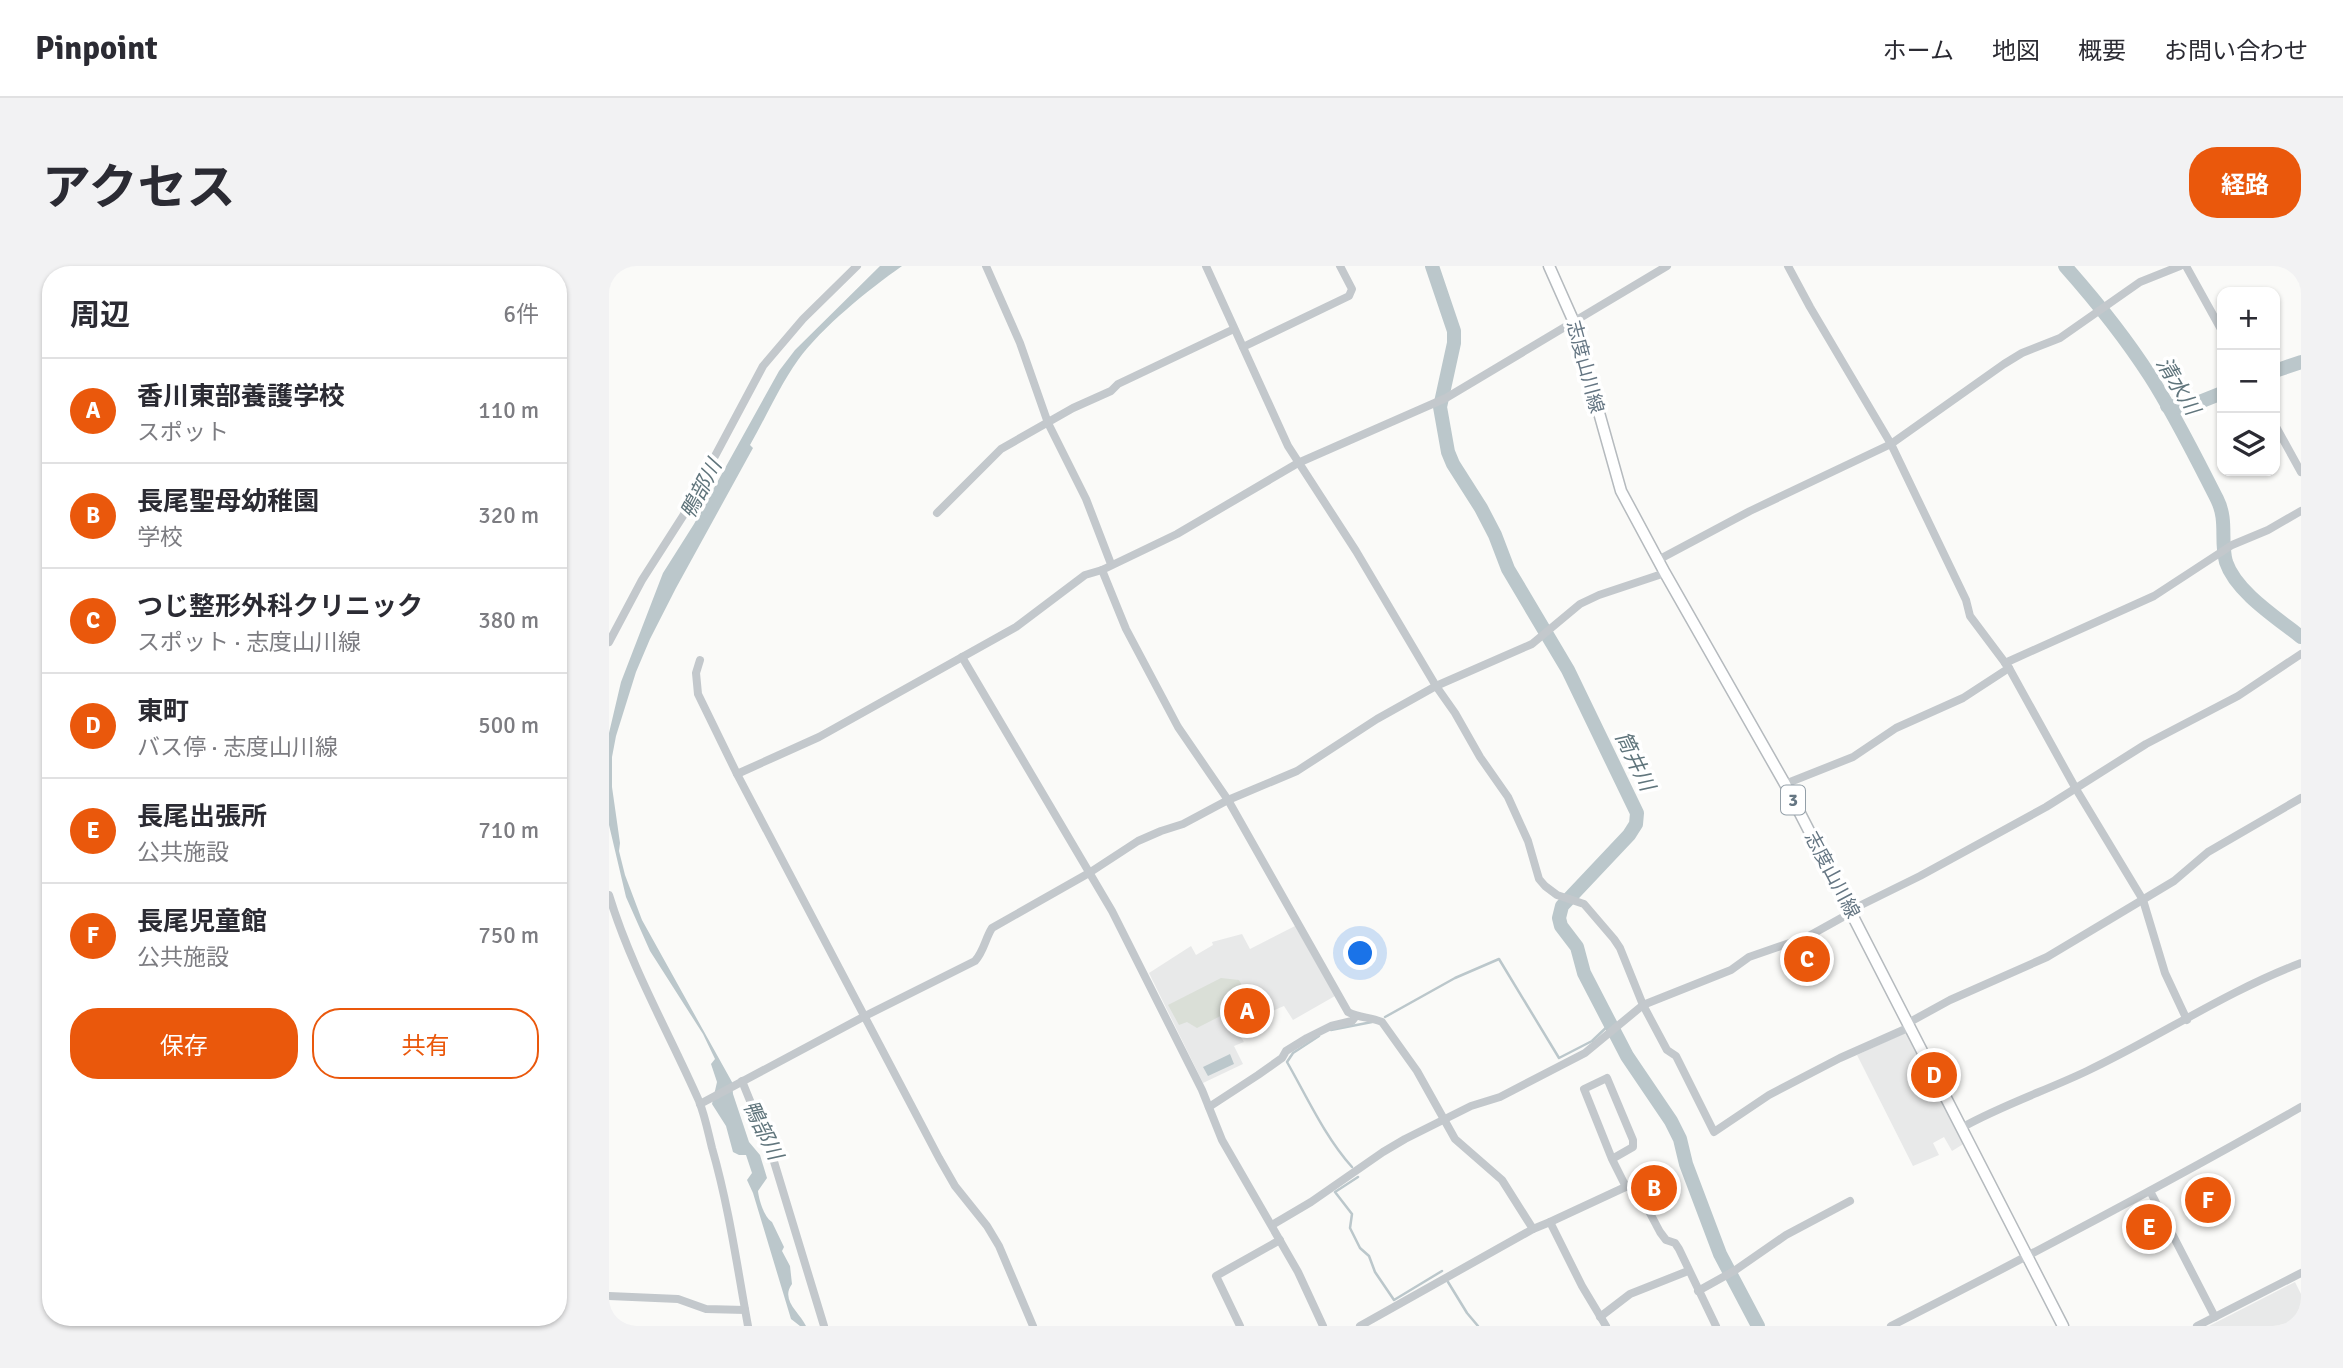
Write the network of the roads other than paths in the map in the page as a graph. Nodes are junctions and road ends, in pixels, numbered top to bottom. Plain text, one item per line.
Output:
1 (857, 266) edge
2 (986, 266) edge
3 (1206, 266) edge
4 (1340, 266) edge
5 (1549, 266) edge
6 (1667, 266) edge
7 (1788, 266) edge
8 (2180, 266) edge
9 (2186, 266) edge
10 (1573, 320) junction
11 (2217, 322) edge
12 (1234, 329) junction
13 (1243, 347) junction
14 (1048, 423) junction
15 (2280, 434) edge
16 (1891, 444) junction
17 (1298, 463) junction
18 (2301, 472) edge
19 (2301, 511) edge
20 (937, 513) dead end
21 (1658, 561) junction
22 (1111, 564) junction
23 (1102, 570) junction
24 (1665, 573) junction
25 (609, 642) edge
26 (2301, 654) edge
27 (962, 657) junction
28 (700, 660) dead end
29 (2007, 666) junction
30 (1436, 686) junction
31 (737, 774) junction
32 (1785, 784) junction
33 (2076, 789) junction
34 (2301, 798) edge
35 (1228, 800) junction
36 (1089, 873) junction
37 (609, 895) edge
38 (2143, 901) junction
39 (1852, 911) junction
40 (612, 915) edge
41 (2301, 963) edge
42 (1643, 1005) junction
43 (865, 1016) junction
44 (1356, 1016) junction
45 (2187, 1020) junction
46 (1909, 1025) junction
47 (740, 1082) junction
48 (703, 1102) junction
49 (1209, 1107) junction
50 (2301, 1107) edge
51 (1444, 1119) junction
52 (1961, 1128) junction
53 (1612, 1159) junction
54 (1626, 1186) junction
55 (2150, 1191) junction
56 (1850, 1201) dead end
57 (1550, 1222) junction
58 (1272, 1225) junction
59 (1533, 1228) junction
60 (1280, 1240) junction
61 (2027, 1257) junction
62 (1688, 1270) junction
63 (2301, 1273) edge
64 (1697, 1291) junction
65 (609, 1296) edge
66 (745, 1310) junction
67 (1600, 1317) junction
68 (2215, 1317) junction
69 (748, 1326) edge
70 (824, 1326) edge
71 (1033, 1326) edge
72 (1240, 1326) edge
73 (1323, 1326) edge
74 (1360, 1326) edge
75 (1606, 1326) edge
76 (1716, 1326) edge
77 (1891, 1326) edge
78 (2063, 1326) edge
79 (2197, 1326) edge

1 - 25 street
2 - 14 street
3 - 12 street
4 - 13 street
5 - 10 main road, 志度山川線 / 3
6 - 10 street
7 - 16 street
8 - 16 street
9 - 11 street
10 - 17 street
10 - 21 main road, 志度山川線 / 3
12 - 13 street
12 - 14 street
13 - 17 street
14 - 20 street
14 - 22 street
15 - 18 street
16 - 21 street
16 - 29 street
17 - 22 street
17 - 30 street
19 - 29 street
21 - 24 main road, 志度山川線 / 3
22 - 23 street
23 - 27 street
23 - 35 street
24 - 30 street
24 - 32 main road, 志度山川線 / 3
26 - 33 street
27 - 31 street
27 - 36 street
28 - 31 street
29 - 32 street
29 - 33 street
30 - 35 street
30 - 42 street
31 - 43 street
32 - 39 main road, 志度山川線 / 3
33 - 38 street
33 - 39 street
34 - 38 street
35 - 36 street
35 - 44 street
36 - 43 street
36 - 49 street
37 - 40 street
38 - 45 street
38 - 46 street
39 - 42 street
39 - 46 main road, 志度山川線 / 3
40 - 48 street
41 - 45 street
42 - 46 street
42 - 51 street
43 - 47 street
43 - 71 street
44 - 49 street
44 - 51 street
45 - 52 street
46 - 52 main road, 志度山川線 / 3
47 - 48 street
47 - 70 street
48 - 66 street
49 - 58 street
50 - 55 street
51 - 58 street
51 - 59 street
52 - 61 main road, 志度山川線 / 3
53 - 53 street
53 - 54 street
54 - 57 street
54 - 62 street
55 - 61 street
55 - 68 street
56 - 64 street
57 - 59 street
57 - 67 street
58 - 60 street
59 - 74 street
60 - 72 street
60 - 73 street
61 - 77 street
61 - 78 main road, 志度山川線 / 3
62 - 64 street
62 - 67 street
63 - 68 street
64 - 76 street
65 - 66 street
66 - 69 street
67 - 75 street
68 - 79 street

